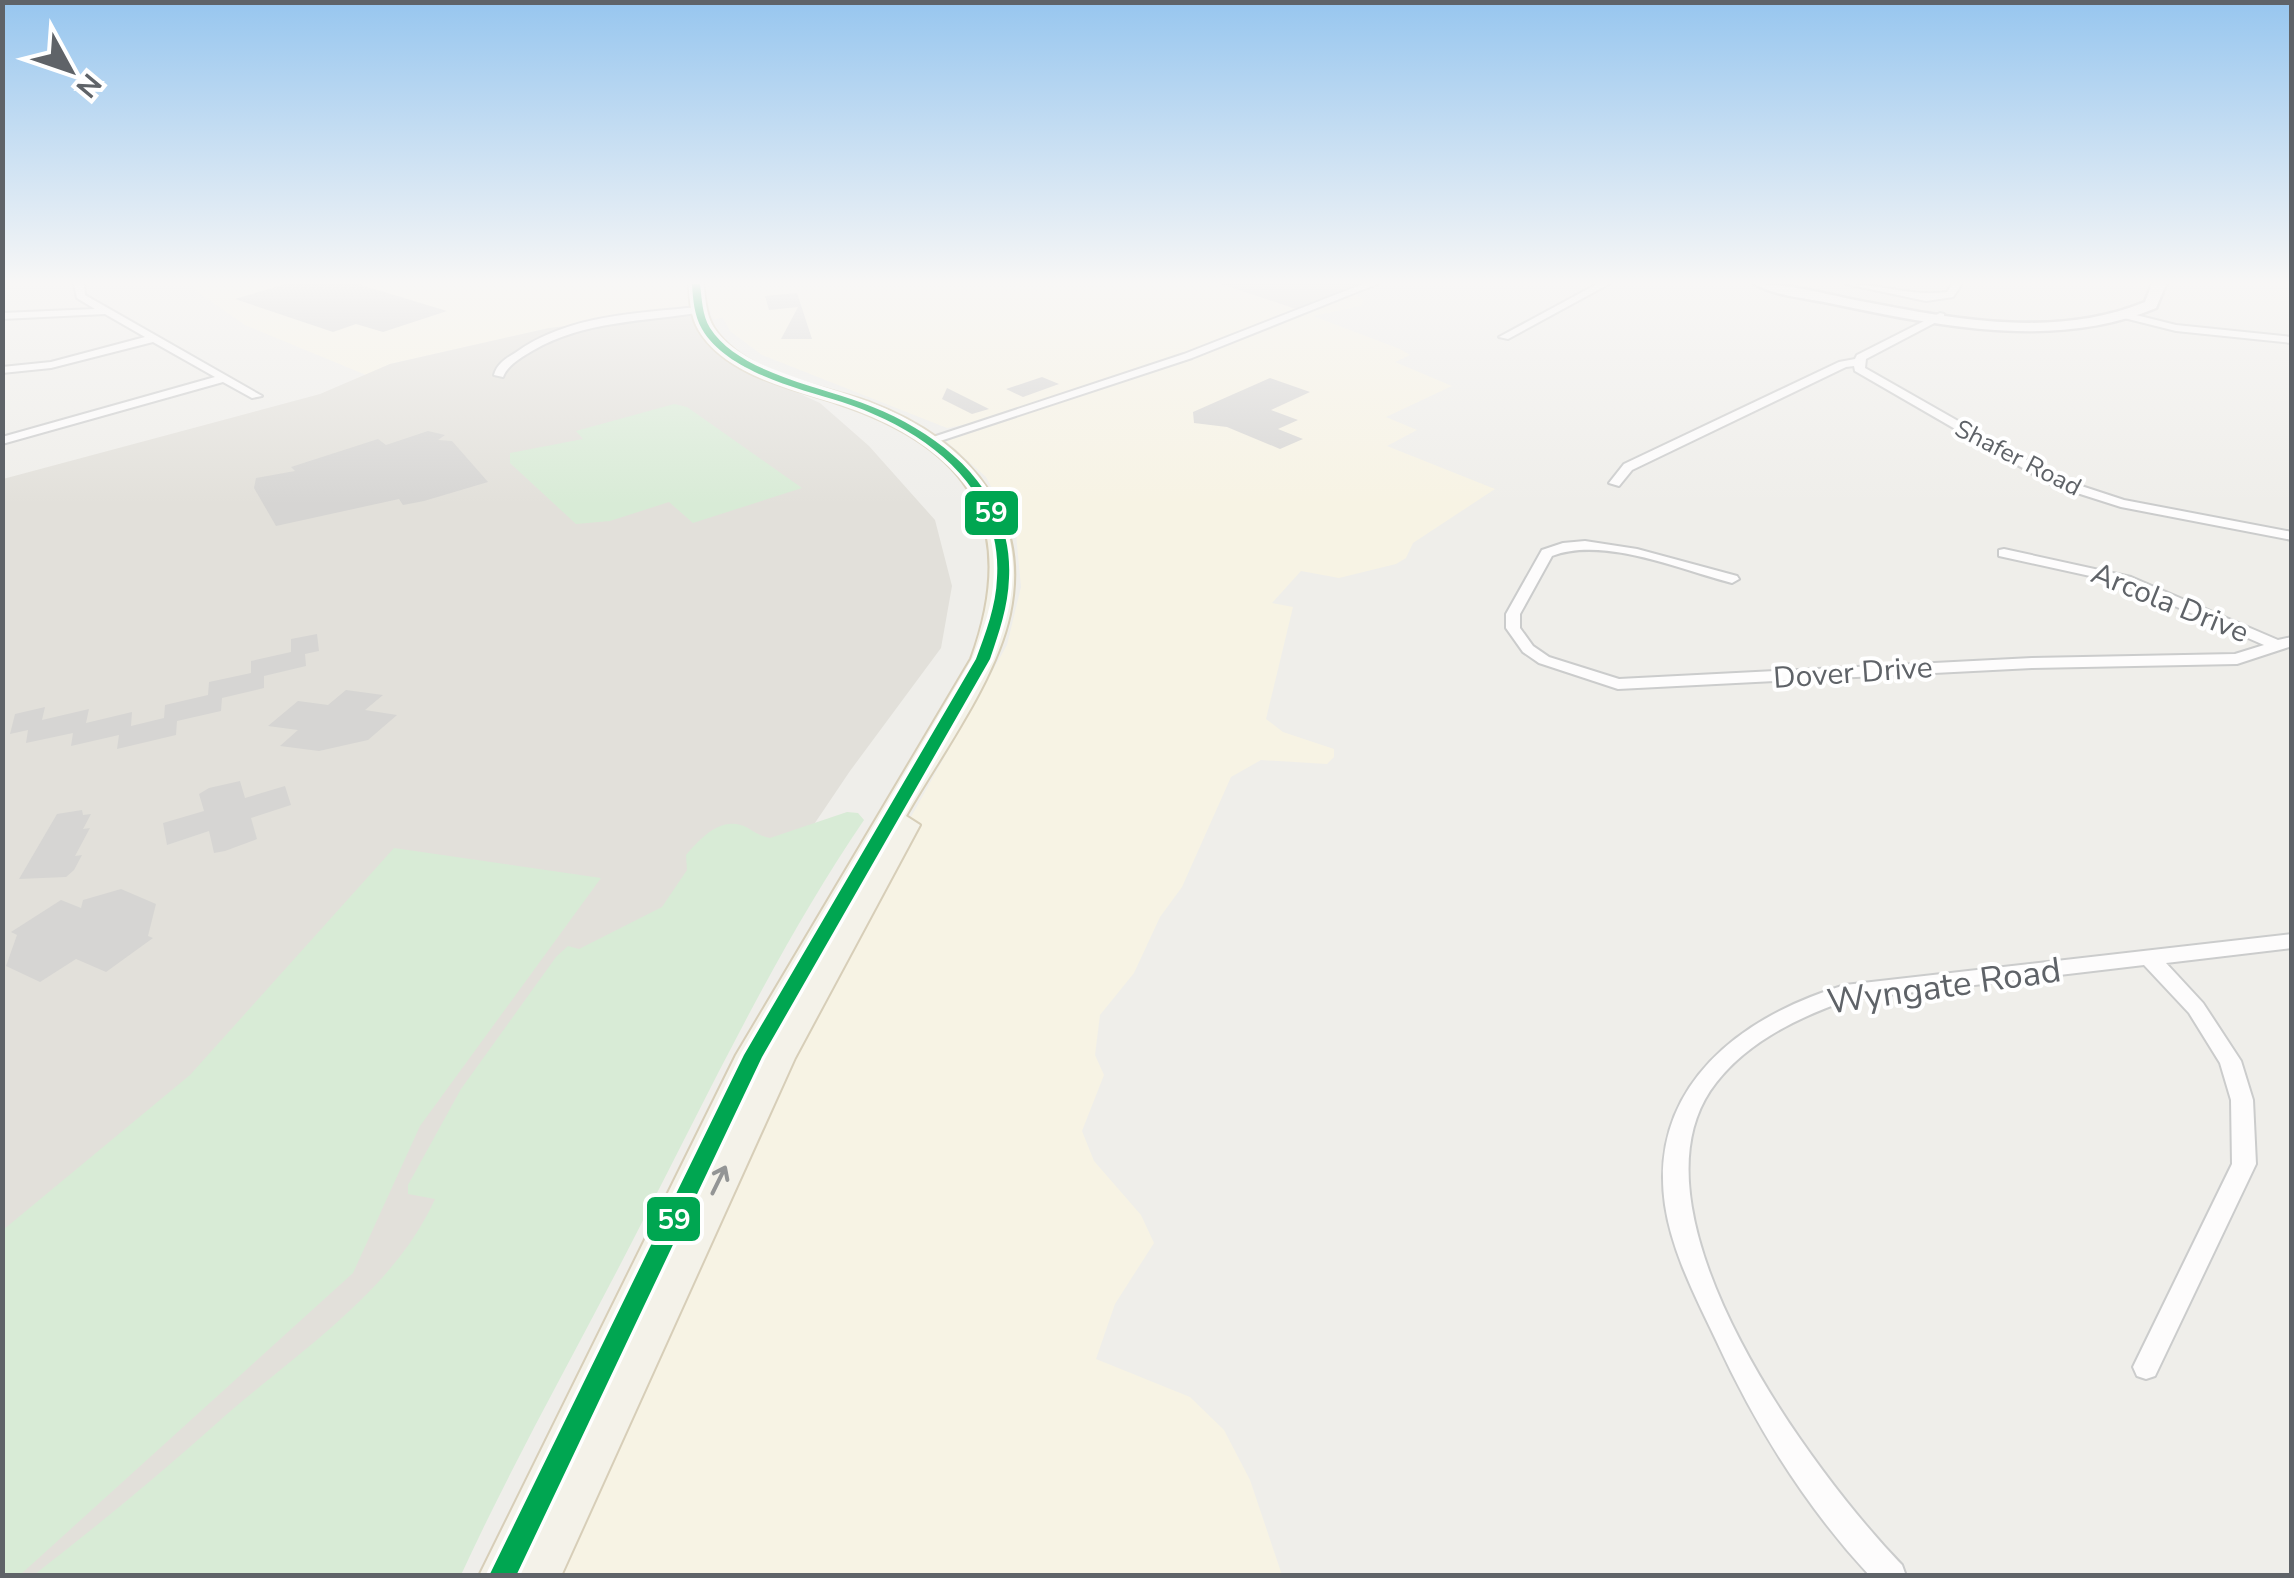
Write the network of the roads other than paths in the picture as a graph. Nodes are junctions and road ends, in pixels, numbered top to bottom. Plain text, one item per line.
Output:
1 (79, 358) edge
2 (188, 358) edge
3 (513, 358) edge
4 (739, 358) edge
5 (1184, 358) edge
6 (1865, 358) edge
7 (1857, 362) junction
8 (2, 370) edge
9 (499, 375) dead end
10 (224, 378) junction
11 (256, 396) dead end
12 (936, 438) junction
13 (2, 441) edge
14 (1616, 483) dead end
15 (2292, 536) edge
16 (2004, 554) dead end
17 (1732, 579) dead end
18 (2284, 643) edge
19 (2292, 942) edge
20 (2152, 960) junction
21 (2146, 1368) dead end
22 (502, 1576) edge
23 (537, 1576) edge
24 (1891, 1576) edge

1 - 8 street
2 - 10 street
3 - 9 street
4 - 12 main road
5 - 12 street
6 - 7 street
7 - 14 street
7 - 15 street, Shafer Road
10 - 11 street
10 - 13 street
12 - 22 main road
23 -> 12 main road
16 - 18 street, Arcola Drive
17 - 18 street, Dover Drive
19 - 20 street, Wyngate Road
20 - 21 street
20 - 24 street, Wyngate Road

